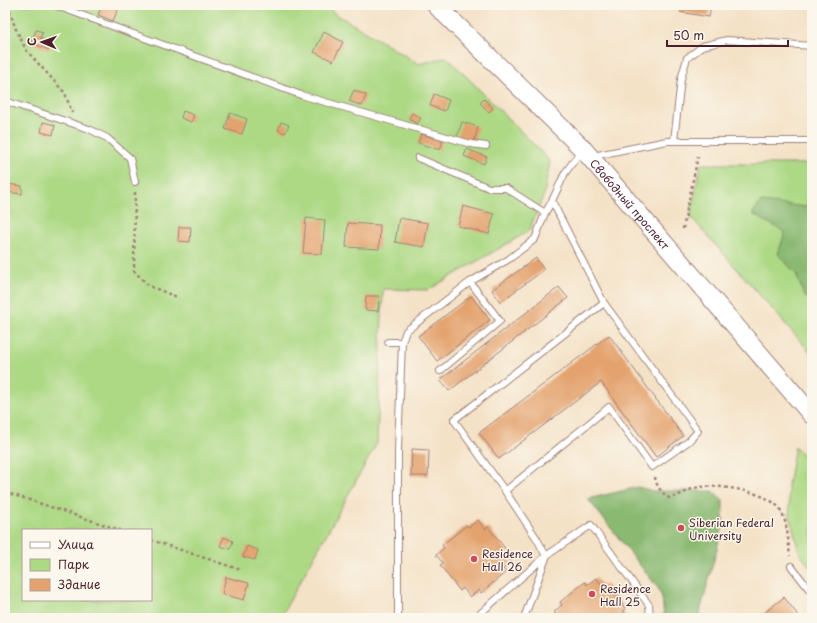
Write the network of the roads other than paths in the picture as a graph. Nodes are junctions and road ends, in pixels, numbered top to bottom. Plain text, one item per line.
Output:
1 (54, 5) edge
2 (436, 5) edge
3 (812, 46) edge
4 (5, 100) edge
5 (674, 141) junction
6 (812, 141) edge
7 (486, 146) dead end
8 (586, 153) junction
9 (418, 158) dead end
10 (135, 182) road end
11 (552, 202) junction
12 (545, 213) junction
13 (470, 282) junction
14 (604, 303) junction
15 (388, 342) dead end
16 (402, 342) junction
17 (440, 371) dead end
18 (812, 414) edge
19 (505, 491) junction
20 (546, 556) junction
21 (791, 566) road end
22 (812, 593) edge
23 (398, 618) edge
24 (475, 618) edge
25 (524, 618) edge
26 (650, 618) edge

1 - 7 lane
2 - 8 main road, Свободный проспект
3 - 5 lane
4 - 10 lane
5 - 6 lane
5 - 8 lane
8 - 11 lane
8 - 18 main road, Свободный проспект
9 - 12 lane
11 - 12 lane
11 - 14 lane
12 - 13 lane
13 - 16 lane
13 - 17 lane
14 - 19 lane
14 - 19 lane
15 - 16 lane
16 - 23 lane
19 - 20 lane
20 - 24 lane
20 - 25 lane
20 - 26 lane
21 - 22 lane

